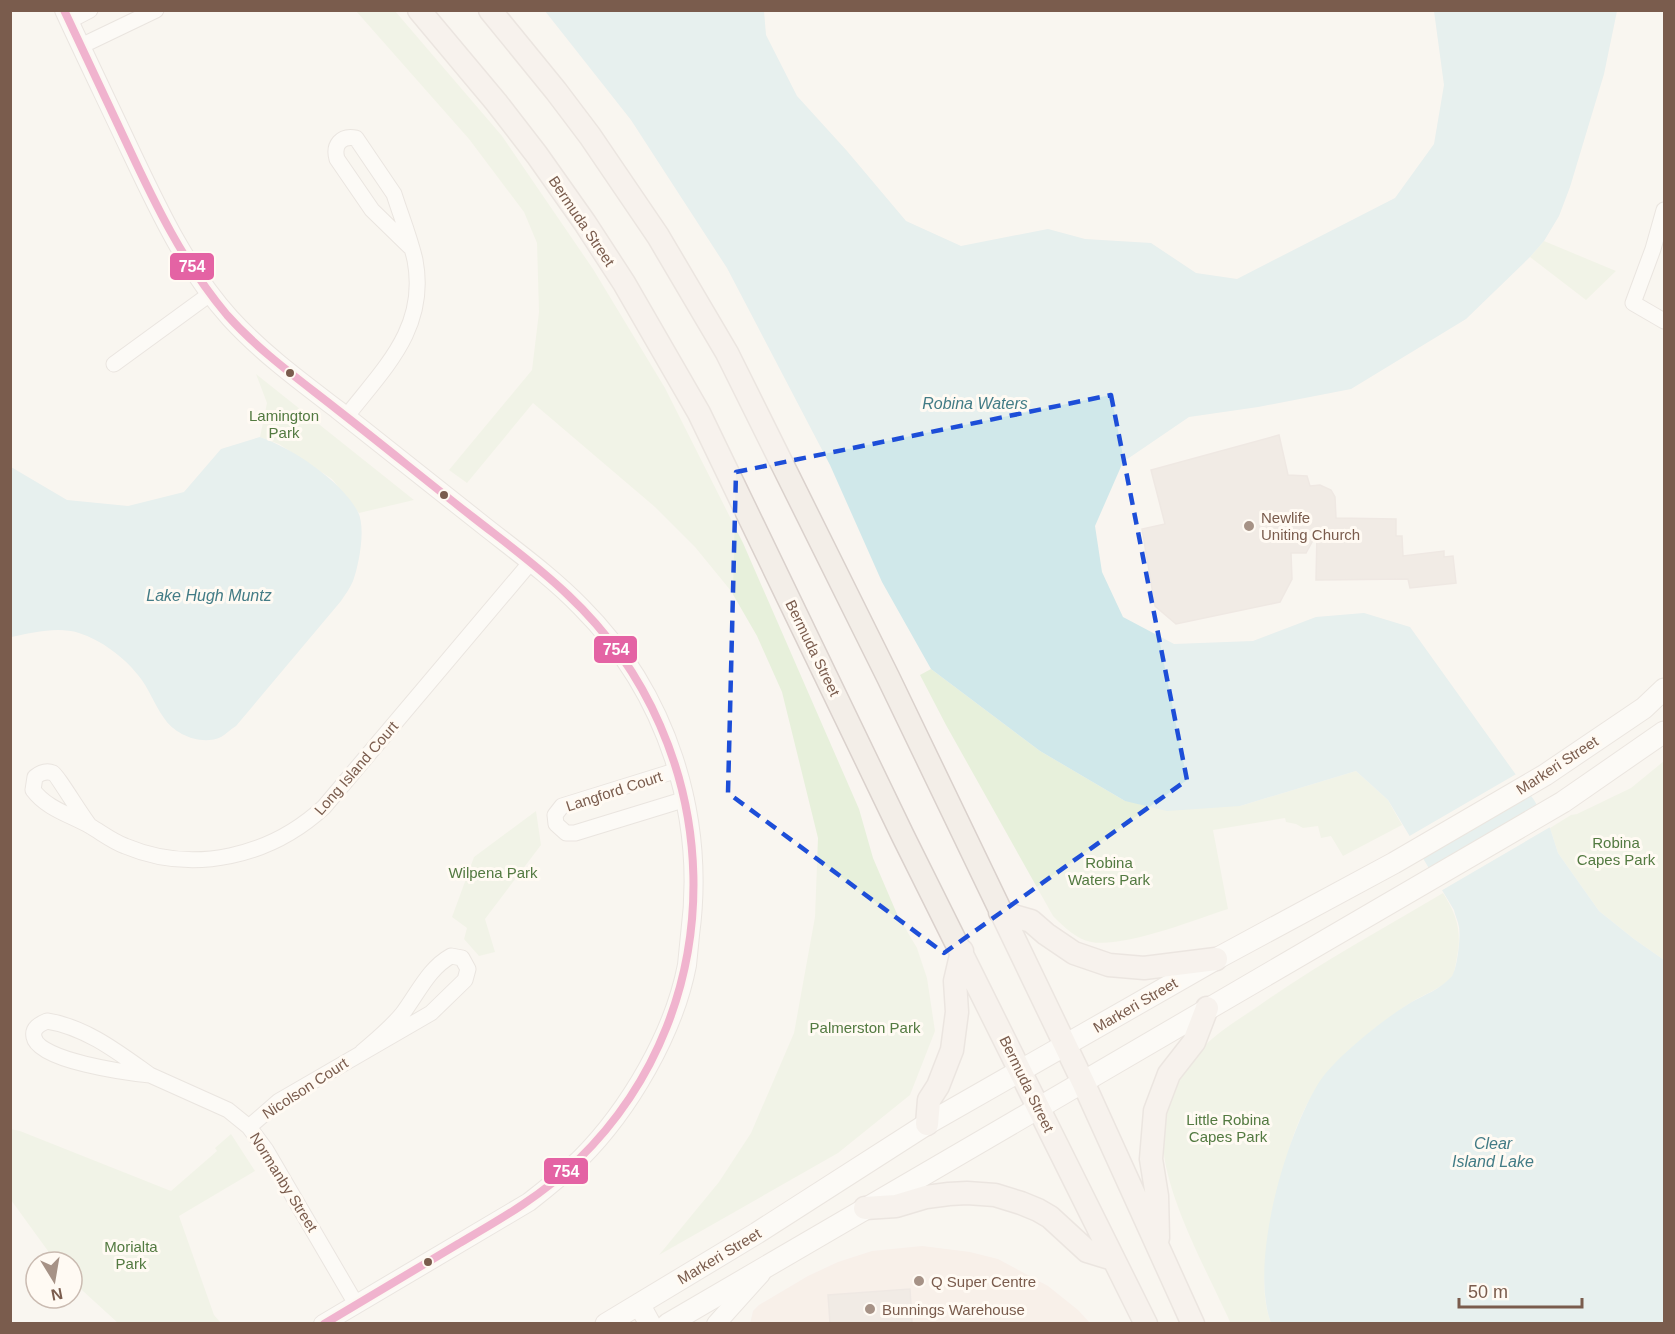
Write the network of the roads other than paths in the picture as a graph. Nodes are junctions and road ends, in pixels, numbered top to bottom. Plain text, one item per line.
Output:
1 (90, 10) edge
2 (156, 10) edge
3 (418, 10) edge
4 (490, 10) edge
5 (66, 16) edge
6 (81, 46) junction
7 (1665, 210) edge
8 (410, 246) junction
9 (210, 294) junction
10 (1665, 321) edge
11 (114, 364) dead end
12 (346, 417) junction
13 (530, 563) junction
14 (1665, 689) edge
15 (1665, 732) edge
16 (678, 770) junction
17 (686, 799) junction
18 (90, 826) dead end
19 (1000, 912) junction
20 (962, 951) junction
21 (1216, 959) junction
22 (1207, 1008) junction
23 (1065, 1046) junction
24 (362, 1052) junction
25 (1020, 1071) junction
26 (150, 1075) junction
27 (1083, 1082) junction
28 (1039, 1108) junction
29 (927, 1124) junction
30 (249, 1127) junction
31 (865, 1208) junction
32 (1158, 1248) junction
33 (1113, 1259) junction
34 (775, 1260) junction
35 (356, 1304) junction
36 (639, 1304) junction
37 (323, 1323) edge
38 (606, 1323) edge
39 (650, 1323) edge
40 (672, 1323) edge
41 (716, 1323) edge
42 (1146, 1323) edge
43 (1193, 1323) edge

1 - 5 street
2 - 6 street
3 - 20 main road, Bermuda Street
4 - 19 main road
5 - 6 street
6 - 9 street
7 - 10 street
8 - 8 street
8 - 12 street
9 - 11 street
9 - 12 street
12 - 13 street
13 - 16 street
13 - 18 street, Long Island Court
14 - 21 main road, Markeri Street
15 - 22 main road
16 - 17 street
16 - 17 street, Langford Court
17 - 35 street
19 - 21 main road
19 - 23 main road
20 - 25 main road, Bermuda Street
20 - 29 main road
21 - 23 main road, Markeri Street
22 - 27 main road
22 - 32 main road
23 - 25 main road, Markeri Street
23 - 27 main road
24 - 24 street, Nicolson Court
24 - 30 street, Nicolson Court
25 - 28 main road, Bermuda Street
25 - 29 main road, Markeri Street
26 - 26 street, Normanby Street
26 - 30 street, Normanby Street
27 - 28 main road
27 - 32 main road
28 - 31 main road
28 - 33 main road, Bermuda Street
29 - 36 main road, Markeri Street
30 - 35 street, Normanby Street
31 - 33 main road
31 - 34 main road
32 - 43 main road
33 - 42 main road, Bermuda Street
34 - 40 main road
34 - 41 street
35 - 37 street
36 - 38 main road, Markeri Street
36 - 39 main road
36 - 40 main road

